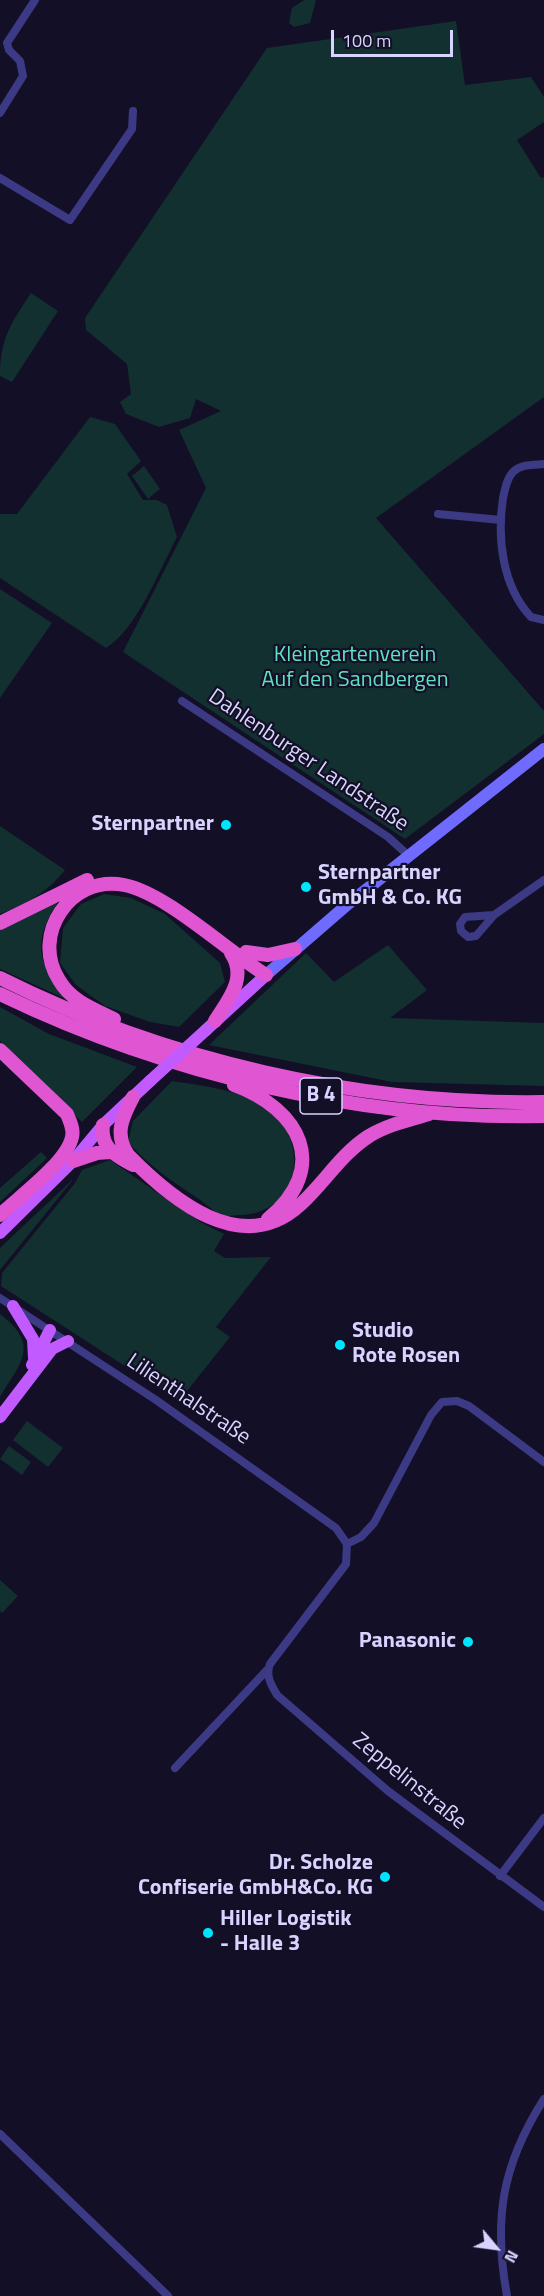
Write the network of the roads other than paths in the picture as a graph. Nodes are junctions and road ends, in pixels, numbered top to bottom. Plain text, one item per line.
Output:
1 (35, 0) edge
2 (133, 111) dead end
3 (0, 112) edge
4 (0, 178) edge
5 (544, 464) edge
6 (438, 514) dead end
7 (501, 520) junction
8 (544, 620) edge
9 (182, 701) dead end
10 (544, 749) edge
11 (409, 856) junction
12 (543, 883) edge
13 (494, 915) dead end
14 (0, 923) edge
15 (226, 946) junction
16 (298, 946) junction
17 (246, 952) junction
18 (266, 975) junction
19 (0, 978) edge
20 (0, 994) edge
21 (210, 1026) junction
22 (164, 1045) junction
23 (0, 1050) edge
24 (205, 1071) junction
25 (133, 1097) junction
26 (544, 1102) edge
27 (438, 1112) junction
28 (544, 1116) edge
29 (103, 1125) junction
30 (110, 1152) junction
31 (69, 1157) junction
32 (143, 1171) junction
33 (0, 1215) edge
34 (260, 1225) junction
35 (0, 1233) edge
36 (0, 1298) edge
37 (13, 1306) junction
38 (50, 1330) junction
39 (68, 1341) junction
40 (32, 1365) junction
41 (18, 1393) junction
42 (0, 1417) edge
43 (544, 1462) edge
44 (347, 1544) junction
45 (267, 1670) junction
46 (175, 1768) dead end
47 (544, 1818) edge
48 (500, 1876) junction
49 (544, 1907) edge
50 (544, 2099) edge
51 (0, 2134) edge
52 (168, 2296) edge
53 (507, 2296) edge

1 - 3 street
2 - 4 street
5 - 7 street
6 - 7 street
7 - 8 street
9 - 11 street, Dahlenburger Landstraße
10 - 11 main road, Dahlenburger Landstraße
11 - 16 main road, Dahlenburger Landstraße
12 - 13 street
14 - 17 highway
15 - 18 highway
15 - 21 highway
15 - 22 highway
16 - 17 highway
16 - 18 main road, Dahlenburger Landstraße
17 - 18 highway
18 - 21 main road
19 - 22 highway, B 4
20 - 24 highway, B 4
21 - 25 main road, bridge
22 - 26 highway, B 4
23 - 31 highway
24 - 27 highway, B 4
24 - 34 highway
25 - 29 main road
25 - 32 highway
27 - 28 highway, B 4
27 - 34 highway
29 - 30 highway
29 - 31 main road
30 - 31 highway
30 - 32 highway
31 - 33 highway
31 - 35 main road
32 - 34 highway
36 - 37 street, Lilienthalstraße
37 - 38 street, Lilienthalstraße
37 - 40 main road
38 - 39 street, Lilienthalstraße
38 - 40 main road
39 - 41 main road
39 - 44 street, Lilienthalstraße
40 - 41 main road
41 - 42 main road
43 - 44 street
44 - 45 street
45 - 46 street
45 - 48 street, Zeppelinstraße
47 - 48 street
48 - 49 street, Zeppelinstraße
50 - 53 street
51 - 52 street

